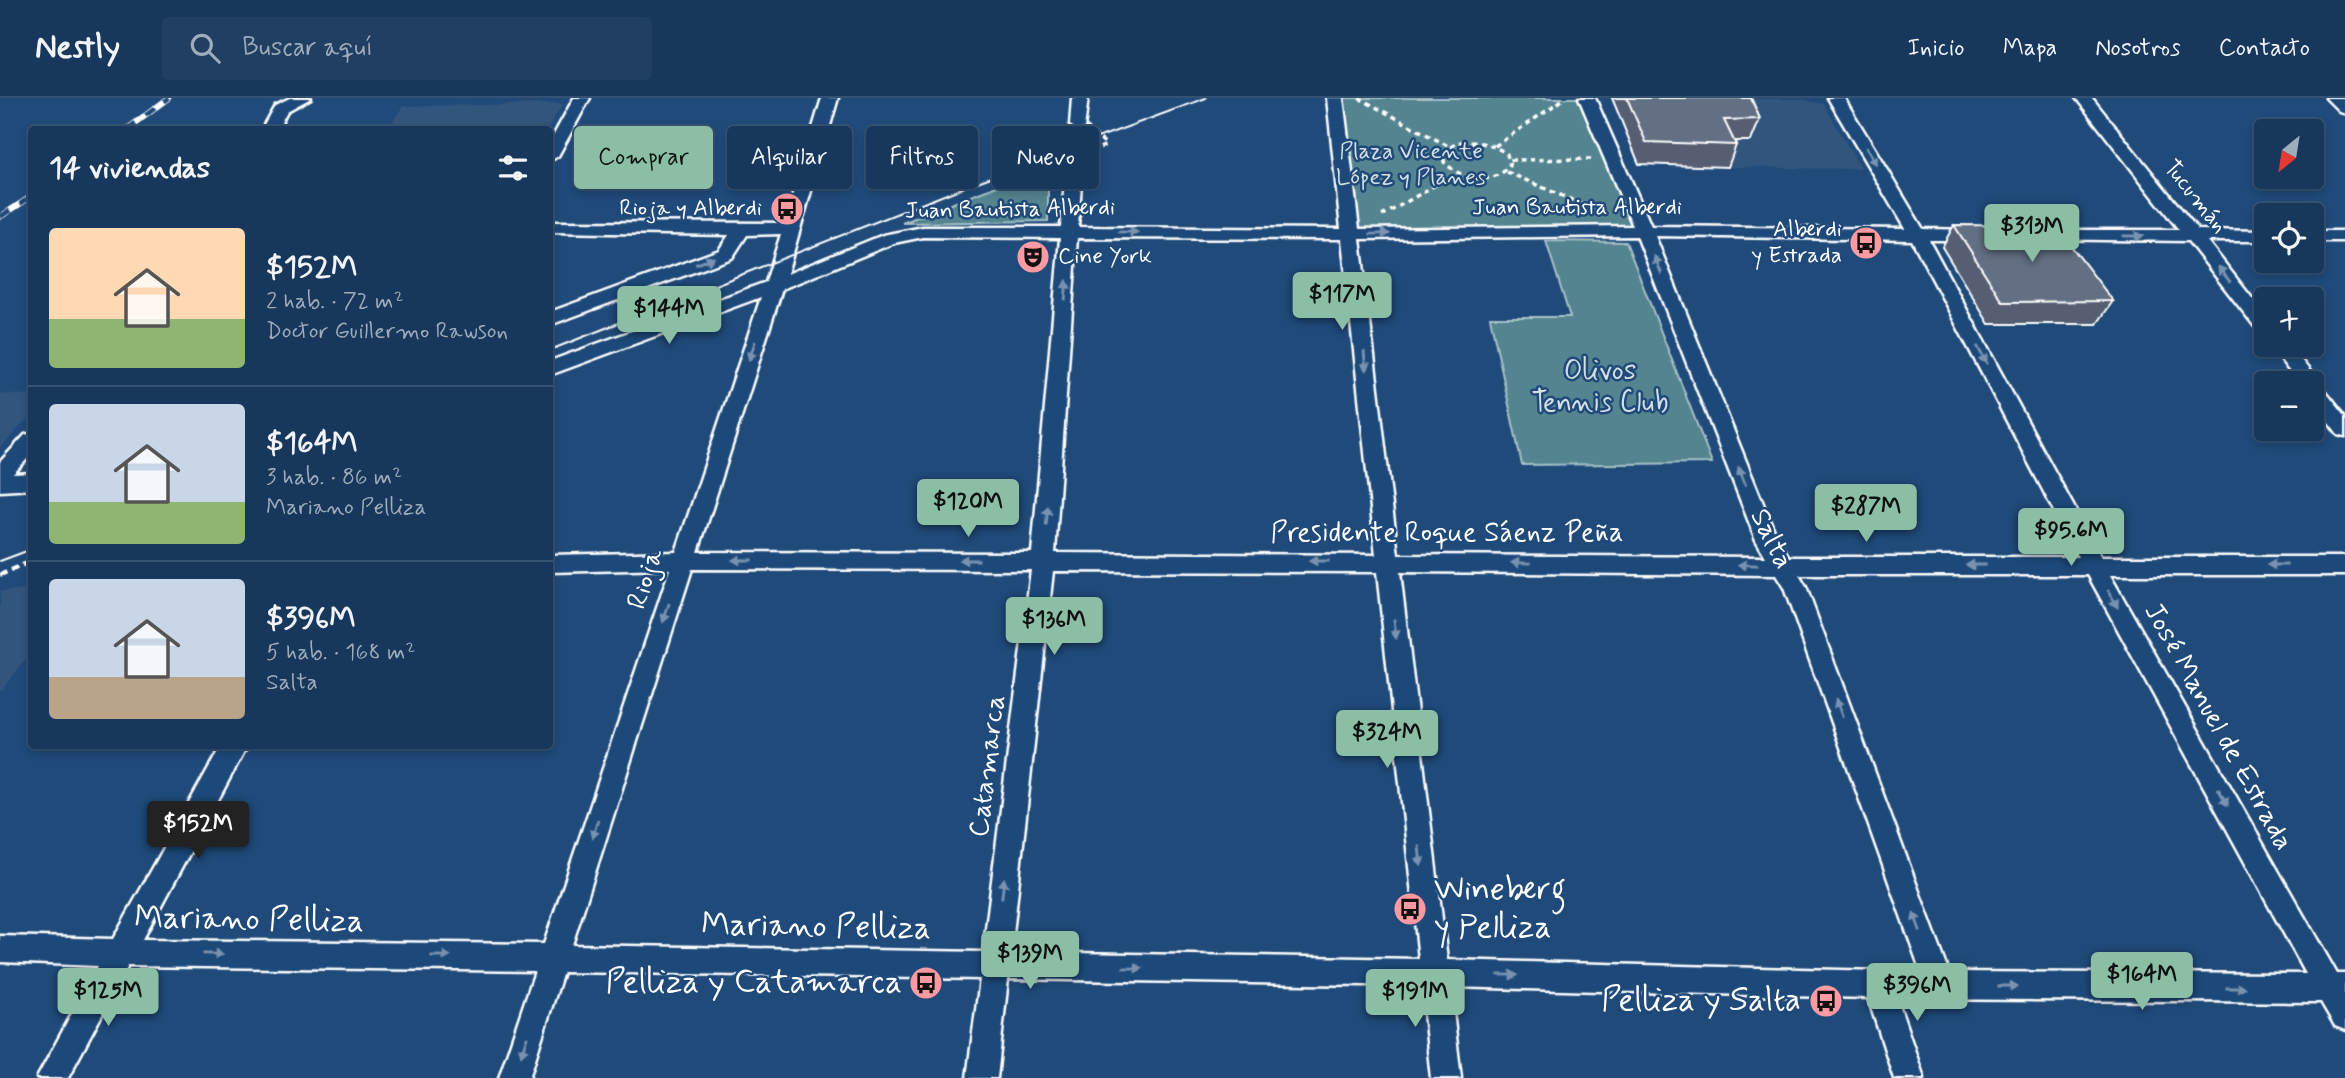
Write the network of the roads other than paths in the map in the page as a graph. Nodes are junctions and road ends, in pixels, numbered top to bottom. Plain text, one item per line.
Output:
1 (303, 98) edge
2 (582, 98) edge
3 (831, 98) edge
4 (1080, 98) edge
5 (1335, 98) edge
6 (1587, 98) edge
7 (1836, 98) edge
8 (2084, 98) edge
9 (2334, 98) edge
10 (2345, 108) edge
11 (271, 126) edge
12 (1082, 126) dead end
13 (553, 151) edge
14 (1075, 189) edge
15 (553, 226) edge
16 (791, 228) junction
17 (741, 230) junction
18 (1071, 231) junction
19 (1644, 231) junction
20 (1352, 234) junction
21 (1918, 235) junction
22 (2194, 236) junction
23 (2254, 236) edge
24 (2324, 236) edge
25 (2345, 236) edge
26 (774, 286) junction
27 (2254, 313) edge
28 (553, 319) edge
29 (2289, 357) edge
30 (553, 367) edge
31 (2300, 371) edge
32 (2324, 402) edge
33 (2345, 429) edge
34 (28, 444) edge
35 (0, 475) edge
36 (28, 481) edge
37 (0, 483) edge
38 (684, 559) junction
39 (1043, 561) junction
40 (1388, 562) junction
41 (553, 563) edge
42 (2094, 564) junction
43 (1783, 566) junction
44 (2345, 566) edge
45 (232, 749) edge
46 (0, 949) edge
47 (120, 953) junction
48 (552, 958) junction
49 (994, 965) junction
50 (1433, 973) junction
51 (1878, 984) junction
52 (1940, 986) junction
53 (2337, 988) edge
54 (2345, 1016) edge
55 (52, 1078) edge
56 (514, 1078) edge
57 (982, 1078) edge
58 (1446, 1078) edge
59 (1909, 1078) edge

1 - 11 street
2 - 13 street
3 - 16 street, Rioja
4 - 12 street
5 - 20 street
6 - 19 street, Salta
7 -> 21 street, José Manuel de Estrada
8 - 22 street, Tucumán
9 - 10 street
14 - 18 street, Catamarca
15 - 17 street
16 - 17 street
16 - 26 street, Rioja
28 -> 17 street
18 -> 20 street, Juan Bautista Alberdi
18 - 26 street, Juan Bautista Alberdi
39 -> 18 street, Catamarca
20 -> 19 street, Juan Bautista Alberdi
19 - 21 street, Juan Bautista Alberdi
43 -> 19 street, Salta
20 -> 40 street
21 -> 22 street, Juan Bautista Alberdi
21 -> 42 street, José Manuel de Estrada
22 - 23 street, Juan Bautista Alberdi
27 -> 22 street, Tucumán
24 - 25 street
26 - 30 street
26 -> 38 street, Rioja
29 - 31 street
32 - 33 street
34 - 35 street
36 - 37 street
39 -> 38 street, Presidente Roque Sáenz Peña
38 - 41 street, Presidente Roque Sáenz Peña
38 -> 48 street, Rioja
40 -> 39 street, Presidente Roque Sáenz Peña
49 -> 39 street, Catamarca
43 -> 40 street, Presidente Roque Sáenz Peña
40 -> 50 street
42 -> 43 street, Presidente Roque Sáenz Peña
44 -> 42 street, Presidente Roque Sáenz Peña
42 -> 53 street, José Manuel de Estrada
52 -> 43 street, Salta
45 - 47 street
46 - 47 street, Mariano Pelliza
47 -> 48 street, Mariano Pelliza
47 - 55 street
48 - 49 street, Mariano Pelliza
48 -> 56 street, Rioja
49 -> 50 street, Mariano Pelliza
49 - 57 street, Catamarca
50 -> 51 street, Mariano Pelliza
50 - 58 street
51 - 52 street, Mariano Pelliza
51 - 59 street
52 -> 53 street, Mariano Pelliza
53 - 54 street, José Manuel de Estrada

